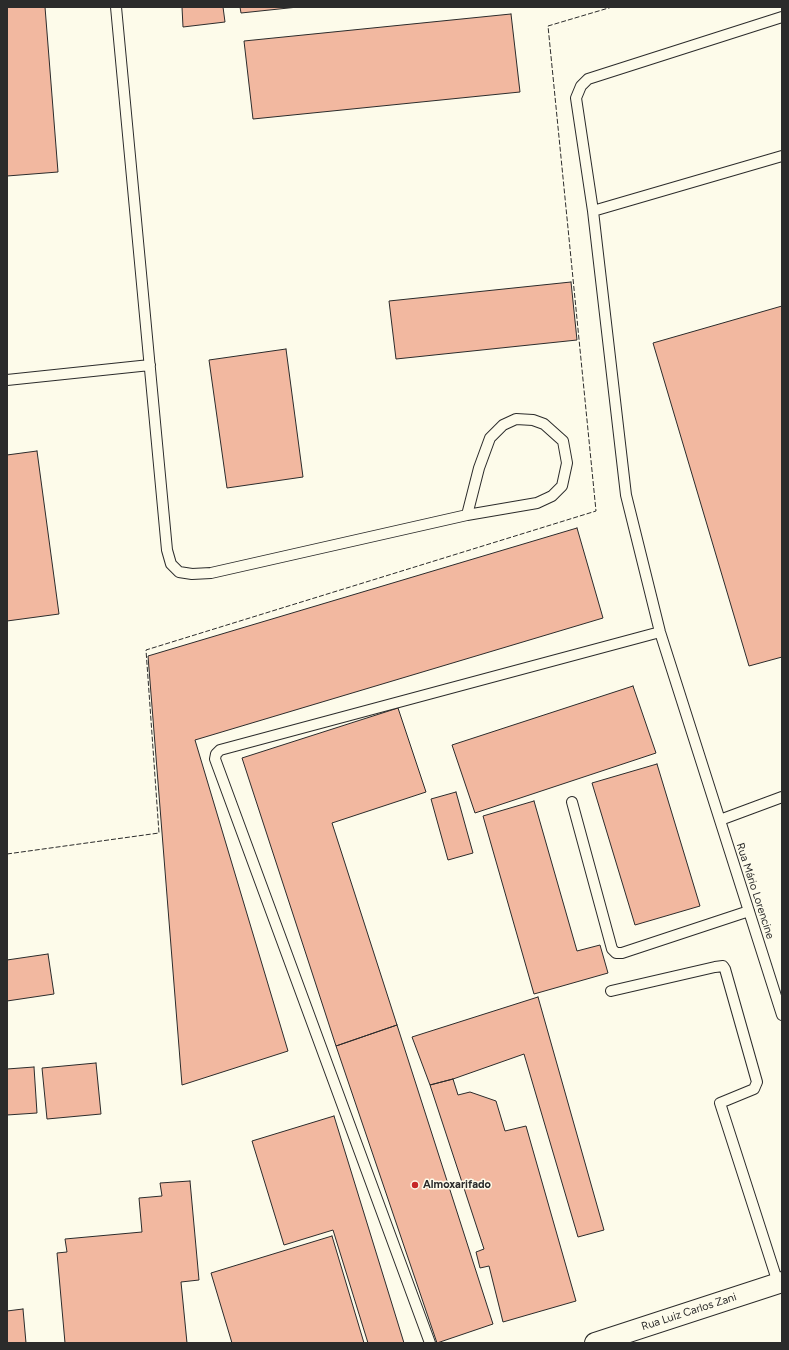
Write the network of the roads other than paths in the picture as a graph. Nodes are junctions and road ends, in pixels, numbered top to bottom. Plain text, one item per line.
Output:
1 (116, 7) edge
2 (782, 17) edge
3 (782, 156) edge
4 (593, 211) junction
5 (150, 365) junction
6 (7, 380) edge
7 (467, 515) junction
8 (660, 632) junction
9 (782, 797) edge
10 (572, 802) dead end
11 (720, 820) junction
12 (749, 911) junction
13 (611, 992) dead end
14 (782, 1015) edge
15 (780, 1283) edge
16 (430, 1343) edge
17 (595, 1343) edge

1 - 5 lane
2 - 4 lane, Rua Mário Lorencine
3 - 4 lane
4 - 8 lane, Rua Mário Lorencine
5 - 6 lane
5 - 7 lane
7 - 7 lane
8 - 11 lane, Rua Mário Lorencine
8 - 16 lane
9 - 11 lane
10 - 12 lane
11 - 12 lane, Rua Mário Lorencine
12 - 14 lane, Rua Mário Lorencine
13 - 15 lane
15 - 17 street, Rua Luiz Carlos Zani

